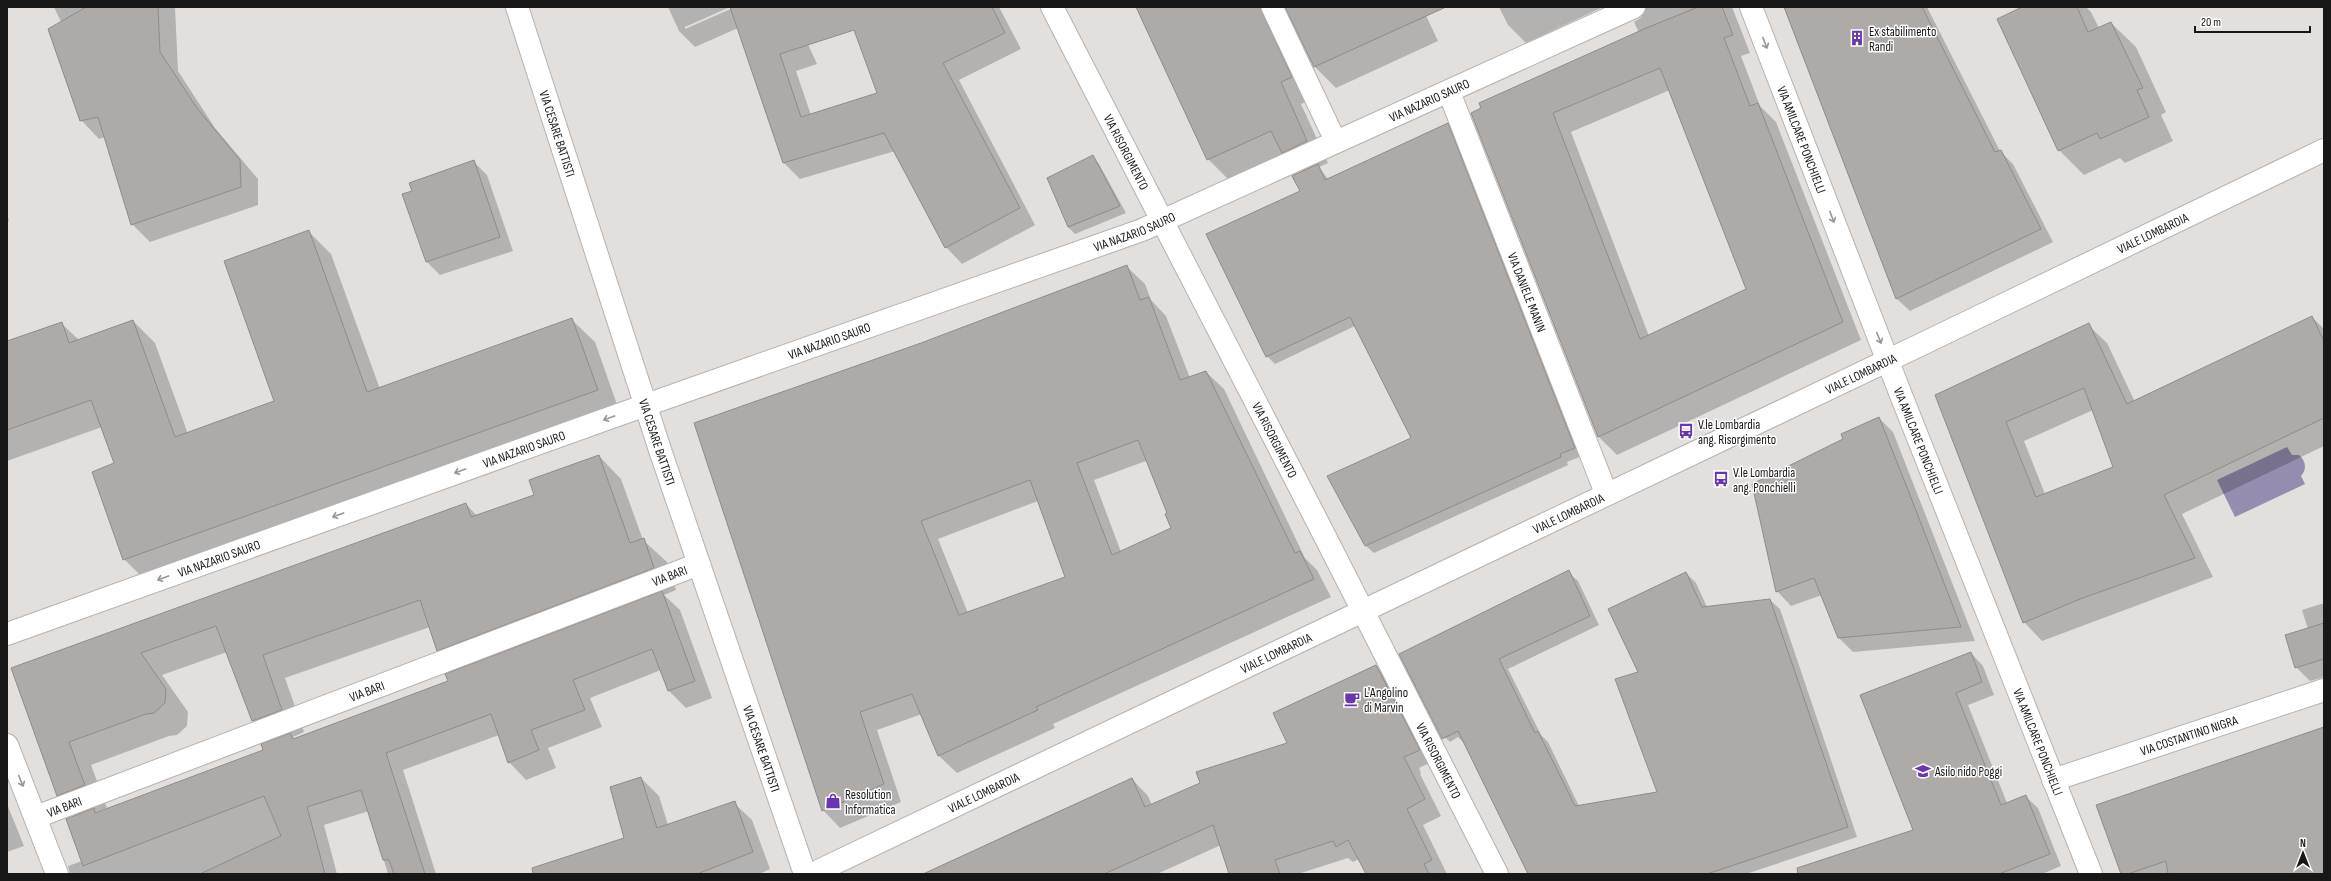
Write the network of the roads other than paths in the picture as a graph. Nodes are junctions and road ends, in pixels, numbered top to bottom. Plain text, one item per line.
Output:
1 (517, 7) edge
2 (1052, 7) edge
3 (1272, 7) edge
4 (1634, 7) edge
5 (1751, 7) edge
6 (1448, 92) junction
7 (1336, 142) junction
8 (2324, 150) edge
9 (1163, 222) junction
10 (1888, 360) junction
11 (646, 405) junction
12 (1606, 493) junction
13 (698, 564) junction
14 (1363, 610) junction
15 (7, 634) edge
16 (2324, 690) edge
17 (7, 745) edge
18 (2053, 780) junction
19 (36, 817) junction
20 (57, 874) edge
21 (805, 874) edge
22 (812, 874) edge
23 (1497, 874) edge
24 (2091, 874) edge

1 - 11 street, VIA CESARE BATTISTI
2 - 9 street, VIA RISORGIMENTO
3 - 7 lane
4 - 6 street, VIA NAZARIO SAURO
5 -> 10 street, VIA AMILCARE PONCHIELLI
6 - 7 street, VIA NAZARIO SAURO
6 - 12 street, VIA DANIELE MANIN
7 - 9 street, VIA NAZARIO SAURO
8 - 10 street, VIALE LOMBARDIA
9 - 11 street, VIA NAZARIO SAURO
9 - 14 street, VIA RISORGIMENTO
10 - 12 street, VIALE LOMBARDIA
10 - 18 street, VIA AMILCARE PONCHIELLI
11 - 13 street, VIA CESARE BATTISTI
11 -> 15 street, VIA NAZARIO SAURO
12 - 14 street, VIALE LOMBARDIA
13 - 19 street, VIA BARI
13 - 21 street, VIA CESARE BATTISTI
14 - 22 street, VIALE LOMBARDIA
14 - 23 street, VIA RISORGIMENTO
16 - 18 street, VIA COSTANTINO NIGRA
17 -> 19 street
18 - 24 street, VIA AMILCARE PONCHIELLI
19 - 20 street

